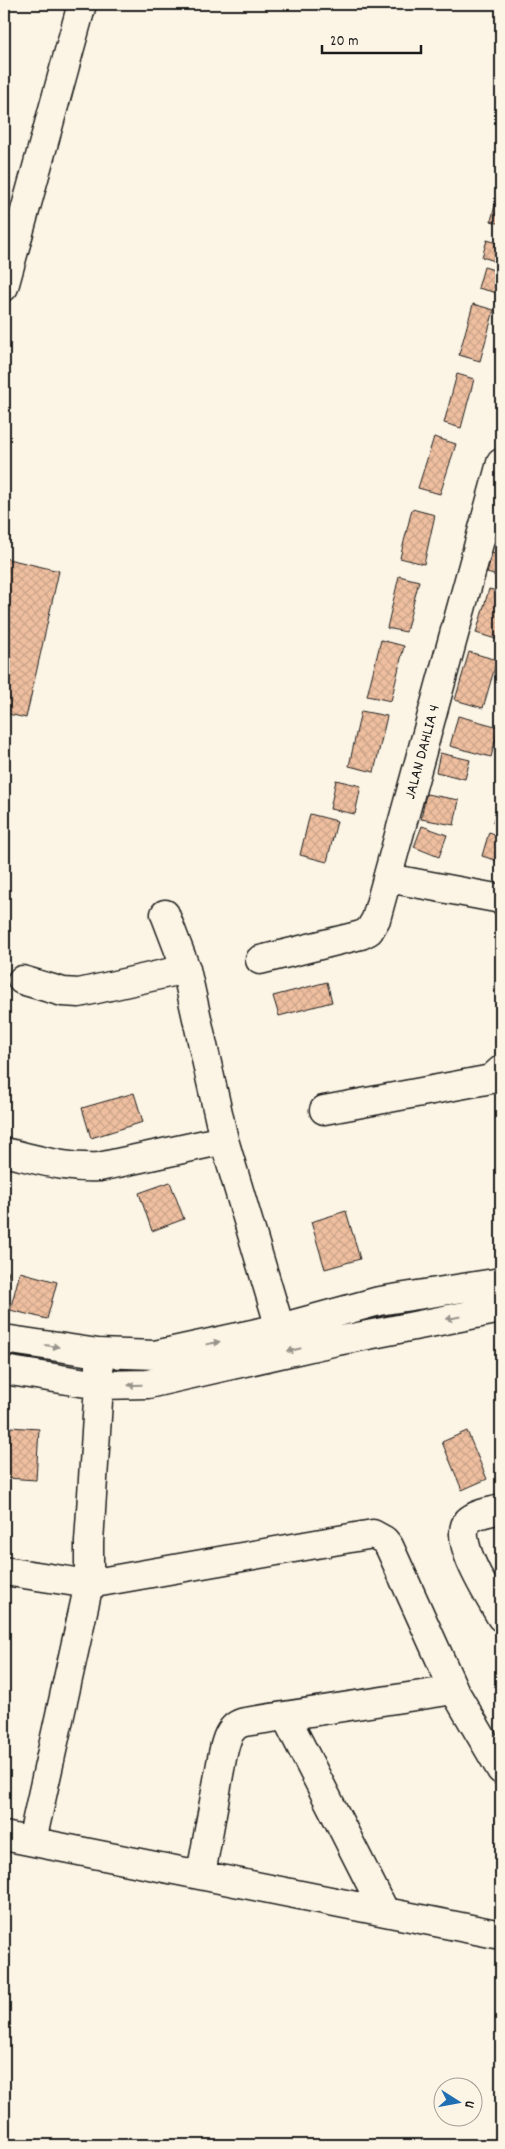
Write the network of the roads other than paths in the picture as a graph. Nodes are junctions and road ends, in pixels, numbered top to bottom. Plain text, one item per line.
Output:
1 (82, 4) edge
2 (4, 287) edge
3 (501, 463) edge
4 (388, 878) junction
5 (501, 899) edge
6 (165, 914) dead end
7 (260, 960) dead end
8 (186, 969) junction
9 (22, 980) dead end
10 (501, 1070) edge
11 (324, 1110) dead end
12 (224, 1140) junction
13 (4, 1152) edge
14 (501, 1282) edge
15 (379, 1301) junction
16 (501, 1309) edge
17 (280, 1328) junction
18 (386, 1331) junction
19 (4, 1339) edge
20 (98, 1352) junction
21 (4, 1370) edge
22 (99, 1385) junction
23 (501, 1509) edge
24 (4, 1571) edge
25 (89, 1584) junction
26 (501, 1617) edge
27 (454, 1690) junction
28 (286, 1717) junction
29 (501, 1770) edge
30 (4, 1836) edge
31 (32, 1841) junction
32 (201, 1874) junction
33 (385, 1912) junction
34 (501, 1935) edge

1 - 2 street
3 - 4 street, JALAN DAHLIA 4
4 - 5 street
4 - 7 street, JALAN DAHLIA 4
6 - 8 street
8 - 9 street
8 - 12 street
10 - 11 street
12 - 13 street
12 - 17 street
14 - 15 street
15 - 17 street
15 - 18 street
16 -> 18 street
20 -> 17 street
18 -> 22 street
19 -> 20 street
20 - 22 street
21 - 22 street
22 - 25 street
23 - 26 street
24 - 25 street
25 - 27 street
25 - 31 street
27 - 28 street
27 - 29 street
28 - 32 street
28 - 33 street
30 - 31 street
31 - 32 street
32 - 33 street
33 - 34 street

